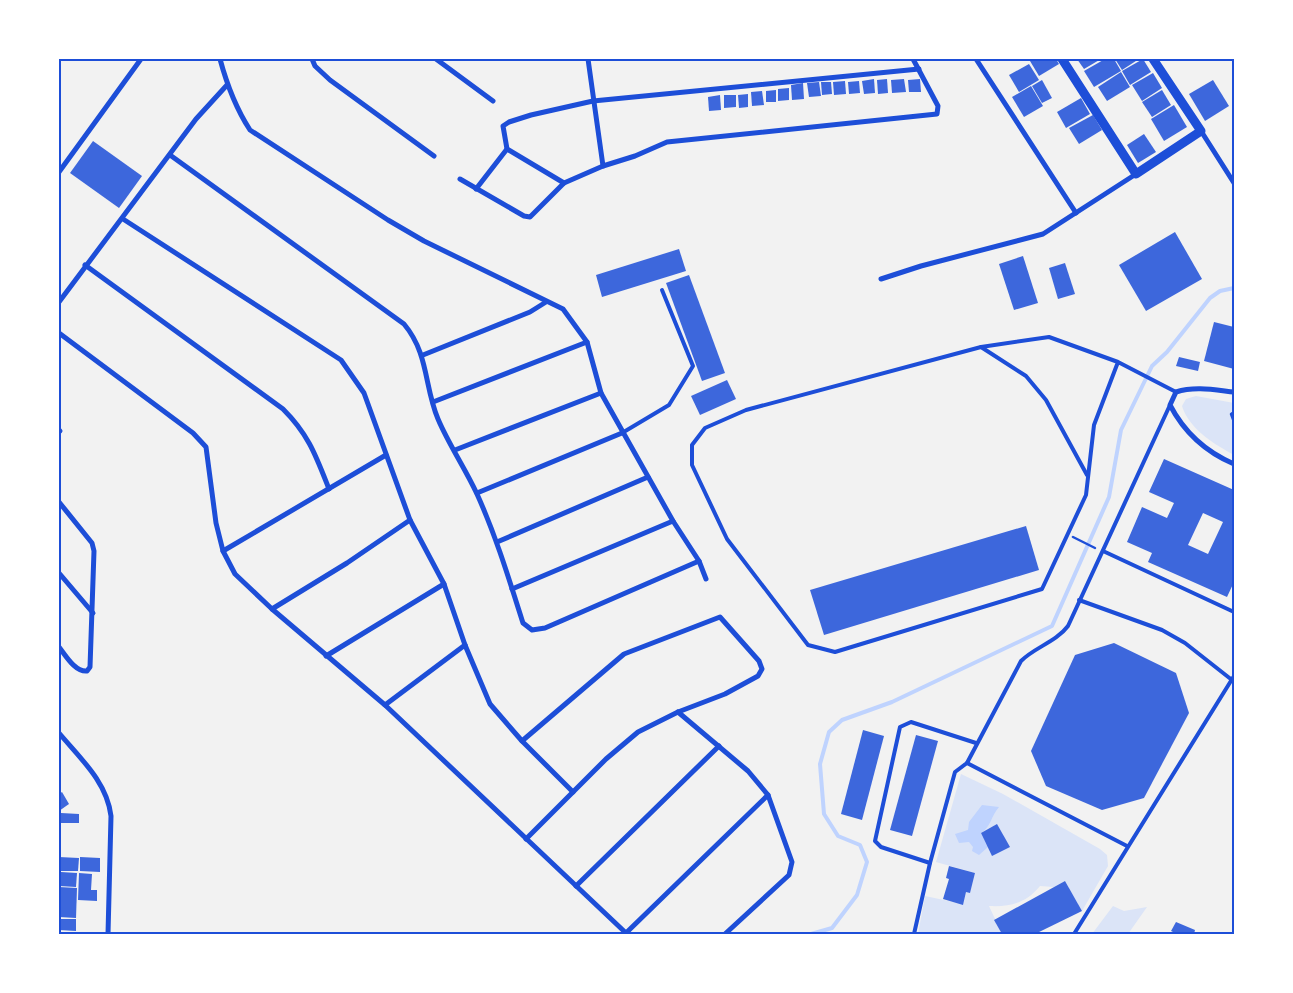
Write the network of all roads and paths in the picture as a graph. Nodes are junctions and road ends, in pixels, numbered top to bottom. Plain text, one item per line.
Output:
1 (142, 59) edge
2 (220, 59) edge
3 (312, 59) edge
4 (436, 59) edge
5 (588, 59) edge
6 (912, 59) edge
7 (976, 59) edge
8 (1062, 59) edge
9 (1153, 59) edge
10 (919, 69) junction
11 (227, 85) junction
12 (493, 101) dead end
13 (593, 101) junction
14 (1201, 132) junction
15 (508, 149) junction
16 (170, 155) junction
17 (434, 156) dead end
18 (602, 166) junction
19 (59, 172) edge
20 (1136, 174) junction
21 (460, 179) dead end
22 (1234, 183) edge
23 (564, 184) junction
24 (476, 189) junction
25 (1076, 213) junction
26 (123, 219) junction
27 (85, 265) junction
28 (881, 279) dead end
29 (662, 290) dead end
30 (59, 302) edge
31 (546, 302) junction
32 (59, 333) edge
33 (587, 342) junction
34 (981, 347) junction
35 (423, 355) junction
36 (1118, 362) junction
37 (1176, 392) junction
38 (1234, 392) edge
39 (602, 393) junction
40 (433, 402) junction
41 (1170, 405) junction
42 (1234, 412) edge
43 (1234, 422) edge
44 (622, 434) junction
45 (455, 450) junction
46 (386, 455) junction
47 (1234, 464) edge
48 (1087, 475) junction
49 (648, 477) junction
50 (329, 490) junction
51 (477, 493) junction
52 (59, 502) edge
53 (410, 520) junction
54 (673, 521) junction
55 (1076, 538) dead end
56 (497, 542) junction
57 (1094, 547) dead end
58 (223, 551) junction
59 (1103, 551) junction
60 (699, 561) junction
61 (59, 574) edge
62 (706, 580) dead end
63 (444, 584) junction
64 (512, 589) junction
65 (1079, 600) junction
66 (272, 609) junction
67 (1234, 612) edge
68 (94, 613) junction
69 (465, 645) junction
70 (59, 647) edge
71 (326, 656) junction
72 (1233, 678) edge
73 (385, 705) junction
74 (678, 712) junction
75 (59, 733) edge
76 (522, 741) junction
77 (976, 743) junction
78 (719, 746) junction
79 (967, 763) junction
80 (573, 792) junction
81 (768, 795) junction
82 (526, 839) junction
83 (1127, 846) junction
84 (930, 863) junction
85 (576, 886) junction
86 (108, 934) edge
87 (627, 934) edge
88 (725, 934) edge
89 (914, 934) edge
90 (1074, 934) edge

1 - 19 street
2 - 11 street
3 - 17 street
4 - 12 street
5 - 13 street
6 - 10 street
7 - 25 street
8 - 20 street
9 - 14 street
10 - 13 street
10 - 18 street
11 - 16 street
11 - 31 street
13 - 15 street
13 - 18 street
14 - 20 street
14 - 22 street
15 - 23 street
15 - 24 street
16 - 26 street
16 - 35 street
18 - 23 street
20 - 25 street
21 - 24 street
23 - 24 street
25 - 28 street
26 - 27 street
26 - 46 street
27 - 30 street
27 - 50 street
29 - 44 lane
31 - 33 street
31 - 35 street
32 - 58 street
33 - 39 street
33 - 40 street
34 - 36 lane
34 - 48 lane
34 - 48 lane
35 - 40 street
36 - 37 lane
36 - 48 lane
37 - 38 street
37 - 41 street
39 - 44 street
39 - 45 street
40 - 45 street
41 - 47 street
41 - 59 lane
42 - 43 path
44 - 49 street
44 - 51 street
45 - 51 street
46 - 50 street
46 - 53 street
49 - 54 street
49 - 56 street
50 - 58 street
51 - 56 street
52 - 68 street
53 - 63 street
53 - 66 street
54 - 60 street
54 - 64 street
55 - 57 path
56 - 64 street
58 - 66 street
59 - 65 lane
59 - 67 lane
60 - 62 street
60 - 64 street
61 - 68 street
63 - 69 street
63 - 71 street
65 - 72 lane
65 - 77 lane
66 - 71 street
68 - 70 street
69 - 73 street
69 - 76 street
71 - 73 street
72 - 83 lane
73 - 82 street
74 - 76 street
74 - 78 street
74 - 80 street
75 - 86 street
76 - 80 street
77 - 79 lane
77 - 84 lane
78 - 81 street
78 - 85 street
79 - 83 lane
79 - 84 lane
80 - 82 street
81 - 87 street
81 - 88 street
82 - 85 street
83 - 90 lane
84 - 89 lane
85 - 87 street

